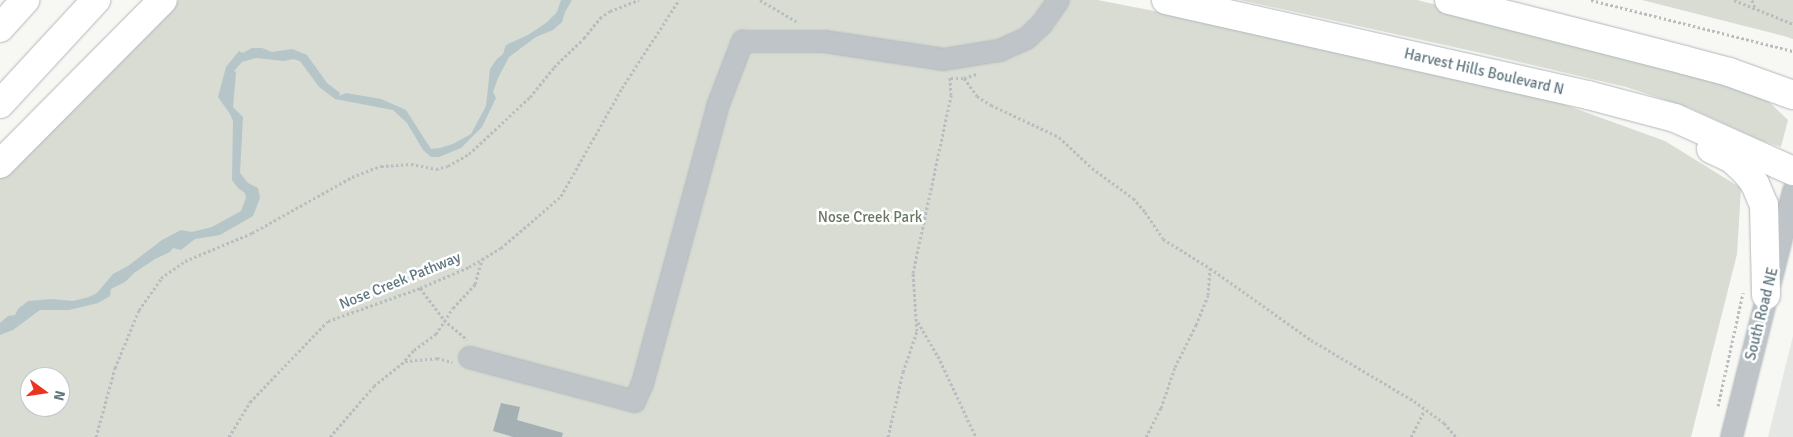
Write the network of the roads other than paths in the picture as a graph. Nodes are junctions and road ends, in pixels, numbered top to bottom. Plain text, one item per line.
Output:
1 (25, 0) edge
2 (96, 0) edge
3 (163, 0) edge
4 (1058, 0) edge
5 (1166, 0) edge
6 (1449, 0) edge
7 (0, 28) edge
8 (1793, 95) edge
9 (1596, 97) junction
10 (0, 104) edge
11 (0, 164) edge
12 (1793, 170) edge
13 (1793, 191) edge
14 (1756, 290) junction
15 (470, 357) road end
16 (1731, 437) edge

1 - 7 main road
2 - 10 main road
3 - 11 main road
4 - 15 street
5 - 9 main road, Harvest Hills Boulevard N
6 - 8 main road
9 - 12 main road, Harvest Hills Boulevard N
9 - 14 main road
13 - 14 street, South Road NE
14 - 16 street, South Road NE

